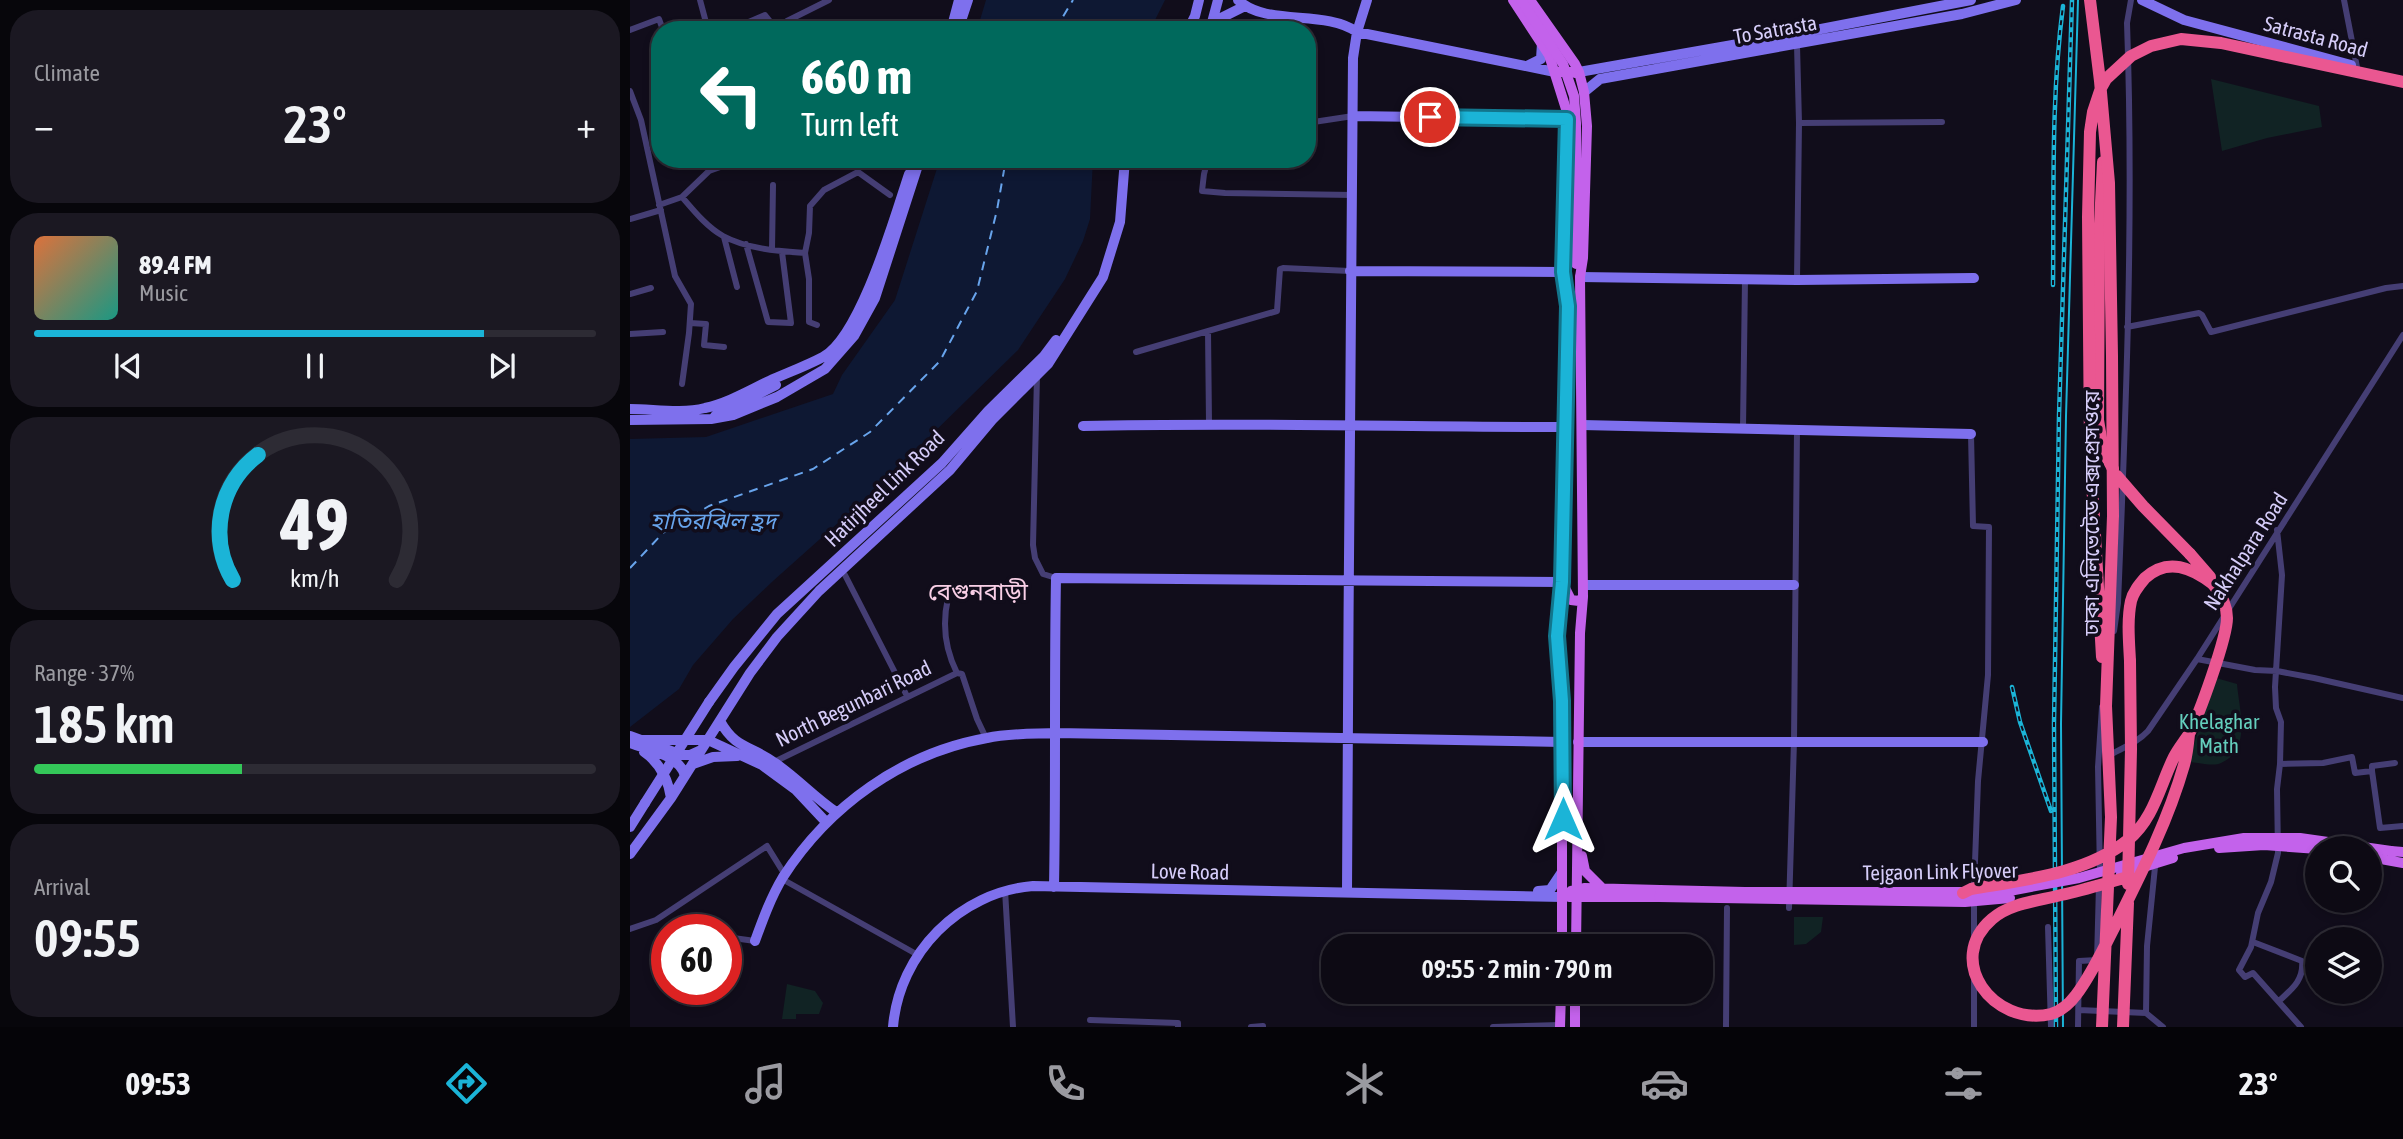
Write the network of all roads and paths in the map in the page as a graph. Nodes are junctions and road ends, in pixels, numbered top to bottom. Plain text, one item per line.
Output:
1 (710, 0) edge
2 (829, 0) edge
3 (959, 0) edge
4 (968, 0) edge
5 (1199, 0) edge
6 (1218, 0) edge
7 (1367, 0) edge
8 (1513, 0) edge
9 (1521, 0) edge
10 (1530, 0) edge
11 (1971, 0) edge
12 (2016, 0) edge
13 (2090, 0) edge
14 (2131, 0) edge
15 (2142, 0) edge
16 (2344, 0) edge
17 (700, 1) edge
18 (1242, 3) edge
19 (1959, 3) junction
20 (1363, 12) junction
21 (1962, 14) junction
22 (706, 21) edge
23 (751, 21) edge
24 (770, 21) edge
25 (787, 21) dead end
26 (953, 21) edge
27 (961, 21) edge
28 (1192, 21) edge
29 (1213, 21) edge
30 (1219, 21) edge
31 (651, 22) edge
32 (1341, 24) junction
33 (630, 30) edge
34 (1357, 32) junction
35 (1796, 40) junction
36 (1542, 43) junction
37 (1566, 52) junction
38 (1550, 60) junction
39 (1523, 67) junction
40 (2357, 67) junction
41 (1555, 72) junction
42 (1579, 72) junction
43 (2403, 80) edge
44 (1562, 90) junction
45 (630, 91) edge
46 (1584, 92) junction
47 (632, 102) edge
48 (1566, 114) junction
49 (1353, 116) junction
50 (1316, 122) edge
51 (1942, 122) dead end
52 (1799, 123) junction
53 (2105, 145) junction
54 (651, 166) edge
55 (651, 168) edge
56 (718, 168) edge
57 (910, 168) edge
58 (917, 168) edge
59 (1122, 168) edge
60 (1123, 168) edge
61 (1205, 168) edge
62 (773, 185) dead end
63 (890, 195) dead end
64 (1353, 195) junction
65 (682, 197) junction
66 (660, 207) junction
67 (630, 219) edge
68 (724, 237) junction
69 (746, 244) junction
70 (772, 250) junction
71 (782, 252) junction
72 (806, 253) junction
73 (1350, 271) junction
74 (1563, 272) junction
75 (1580, 277) junction
76 (1974, 278) dead end
77 (1745, 279) junction
78 (1797, 280) junction
79 (2403, 286) edge
80 (737, 287) dead end
81 (651, 288) dead end
82 (630, 293) edge
83 (690, 323) junction
84 (817, 325) dead end
85 (2127, 327) junction
86 (1208, 331) junction
87 (663, 332) dead end
88 (630, 334) edge
89 (2403, 335) edge
90 (724, 347) dead end
91 (1136, 352) dead end
92 (824, 357) junction
93 (1038, 374) junction
94 (682, 384) dead end
95 (630, 409) edge
96 (711, 419) junction
97 (630, 420) edge
98 (1209, 423) junction
99 (1582, 425) junction
100 (1083, 426) dead end
101 (1351, 427) junction
102 (1565, 427) junction
103 (1742, 428) junction
104 (1797, 430) junction
105 (1971, 434) joint
106 (2277, 530) junction
107 (845, 575) dead end
108 (1056, 578) junction
109 (1350, 581) junction
110 (1562, 582) junction
111 (2213, 584) junction
112 (1794, 585) junction
113 (1583, 591) junction
114 (948, 598) dead end
115 (1559, 615) junction
116 (1580, 633) junction
117 (2197, 659) junction
118 (2277, 671) junction
119 (957, 673) junction
120 (907, 696) junction
121 (2403, 698) edge
122 (2106, 706) junction
123 (722, 717) junction
124 (1056, 733) junction
125 (2189, 734) junction
126 (710, 736) junction
127 (986, 738) junction
128 (1348, 739) junction
129 (635, 741) edge
130 (1794, 741) junction
131 (1562, 742) junction
132 (1578, 742) junction
133 (1983, 742) junction
134 (701, 750) junction
135 (741, 756) junction
136 (774, 762) junction
137 (2395, 763) dead end
138 (692, 764) junction
139 (2280, 764) junction
140 (2098, 767) junction
141 (2372, 771) junction
142 (685, 776) junction
143 (671, 798) junction
144 (817, 799) junction
145 (850, 801) junction
146 (836, 813) junction
147 (1577, 820) junction
148 (826, 822) junction
149 (2403, 826) edge
150 (630, 827) edge
151 (2276, 842) junction
152 (2305, 848) edge
153 (630, 854) edge
154 (2395, 855) edge
155 (2403, 863) edge
156 (2153, 866) junction
157 (1563, 870) junction
158 (2100, 876) junction
159 (784, 877) junction
160 (1054, 887) junction
161 (1005, 890) junction
162 (1347, 892) junction
163 (1604, 892) junction
164 (1576, 893) junction
165 (1660, 893) junction
166 (1963, 893) junction
167 (1483, 895) junction
168 (1563, 897) junction
169 (1727, 908) dead end
170 (1789, 908) dead end
171 (1576, 912) junction
172 (2048, 927) dead end
173 (630, 929) edge
174 (1562, 934) edge
175 (1576, 934) edge
176 (742, 939) edge
177 (755, 941) joint
178 (2253, 942) junction
179 (918, 955) junction
180 (2279, 1001) junction
181 (1561, 1004) edge
182 (1575, 1004) edge
183 (2079, 1010) junction
184 (2146, 1013) junction
185 (1090, 1020) dead end
186 (1263, 1026) edge
187 (1560, 1026) edge
188 (894, 1027) edge
189 (1013, 1027) edge
190 (1178, 1027) edge
191 (1251, 1027) edge
192 (1493, 1027) edge
193 (1574, 1027) edge
194 (1726, 1027) edge
195 (1974, 1027) edge
196 (2051, 1027) edge
197 (2078, 1027) edge
198 (2102, 1027) edge
199 (2123, 1027) edge
200 (2163, 1027) edge
201 (2301, 1027) edge

1 - 17 street
2 - 25 street
3 - 26 street
4 - 27 street
5 - 28 street
6 - 29 street
7 - 20 street
8 - 36 main road
9 - 75 main road, bridge
10 - 37 main road
11 - 19 street
12 - 21 street, To Satrasta
13 - 53 highway, ঢাকা এলিভেটেড এক্সপ্রেসওয়ে, bridge
14 - 85 street
15 - 40 street, Satrasta Road
16 - 40 street
17 - 22 street
18 - 30 street
18 - 32 street
19 - 21 street
19 - 35 street
20 - 32 street
20 - 34 street
21 - 35 street, To Satrasta
23 - 24 street
31 - 33 street
32 - 34 street
34 - 39 street
34 - 49 street
35 - 42 street
35 - 46 street, To Satrasta
35 - 52 street
36 - 38 main road
36 - 39 street
37 - 38 main road
37 - 42 main road
38 - 41 main road
39 - 41 street
40 - 43 street, Satrasta Road
41 - 42 main road
41 - 44 main road
42 - 44 main road
42 - 46 main road
43 - 122 highway, bridge
44 - 48 main road
45 - 47 street
46 - 48 main road
46 - 75 main road
47 - 54 street
48 - 49 street
48 - 74 main road
49 - 50 street
49 - 64 street
51 - 52 street
52 - 78 street
53 - 111 highway, bridge
53 - 122 highway, ঢাকা এলিভেটেড এক্সপ্রেসওয়ে, bridge
55 - 66 street
56 - 65 street
57 - 92 street
58 - 96 street
59 - 150 street, Hatirjheel Link Road, bridge
60 - 93 street, Hatirjheel Link Road
61 - 64 street
62 - 70 street
63 - 72 street
64 - 73 street
65 - 66 street
65 - 68 street
66 - 67 street
66 - 83 street
68 - 69 street
68 - 80 street
69 - 70 street
69 - 71 street
70 - 71 street
71 - 72 street
72 - 84 street
73 - 74 street
73 - 86 street
73 - 101 street
74 - 102 main road
75 - 77 street
75 - 99 main road
76 - 78 street
77 - 78 street
77 - 103 street
79 - 85 street
81 - 82 street
83 - 90 street
83 - 94 street
85 - 140 street
86 - 91 street
86 - 98 street
87 - 88 street
89 - 106 street, Nakhalpara Road
92 - 95 street
92 - 96 street
93 - 108 street
93 - 123 street, Hatirjheel Link Road
96 - 97 street
98 - 100 street
98 - 101 street
99 - 103 street
99 - 113 main road
101 - 102 street
101 - 109 street
102 - 110 main road
103 - 104 street
104 - 105 street
104 - 112 street
105 - 133 street
106 - 117 street, Nakhalpara Road
106 - 118 street
107 - 120 street
108 - 109 street
108 - 124 street
109 - 110 street
109 - 128 street
110 - 113 main road
110 - 115 main road
111 - 125 highway, bridge
111 - 199 highway, bridge
112 - 113 street
112 - 130 street
113 - 116 main road
114 - 119 street
115 - 116 main road
115 - 131 main road
116 - 132 main road
117 - 118 street
117 - 140 street, Nakhalpara Road
118 - 121 street
118 - 139 street
119 - 120 street, North Begunbari Road
119 - 127 street, North Begunbari Road
120 - 136 street, North Begunbari Road
122 - 198 highway, ঢাকা এলিভেটেড এক্সপ্রেসওয়ে, bridge
123 - 126 street
123 - 136 street
124 - 127 street
124 - 128 street
124 - 160 street
125 - 156 highway, bridge
125 - 166 highway, bridge
126 - 129 street
126 - 134 street
126 - 135 street
127 - 145 street
128 - 131 street
128 - 162 street
129 - 134 street
129 - 142 street
129 - 143 street
130 - 132 street
130 - 133 street
130 - 170 street
131 - 157 main road
132 - 147 main road
133 - 195 street
134 - 138 street
135 - 138 street
135 - 148 street
136 - 144 street
137 - 141 street
138 - 142 street
139 - 141 street
139 - 151 street
140 - 158 street
141 - 149 street
142 - 143 street
143 - 153 street
144 - 145 street
144 - 146 street
145 - 146 street
146 - 148 street
147 - 163 main road
147 - 164 main road
148 - 159 street
151 - 158 street
151 - 178 street
152 - 156 main road, Tejgaon Link Flyover, bridge
154 - 155 main road
154 - 166 main road, Tejgaon Link Flyover, bridge
156 - 165 main road, Tejgaon Link Flyover, bridge
156 - 184 street
157 - 167 street
157 - 168 main road
158 - 183 street
159 - 173 street
159 - 177 street
159 - 179 street
160 - 161 street, Love Road
160 - 162 street, Love Road
161 - 179 street, Love Road
161 - 189 street
162 - 167 street, Love Road
163 - 164 main road, Tejgaon Link Flyover
163 - 165 main road, Tejgaon Link Flyover
163 - 171 main road
164 - 168 main road
164 - 171 main road
165 - 166 main road, Tejgaon Link Flyover, bridge
167 - 168 street, Love Road
168 - 174 main road
169 - 194 street
171 - 175 main road
172 - 196 street
176 - 177 street
178 - 180 street
178 - 180 street
179 - 188 street, Love Road
180 - 201 street
181 - 187 main road
182 - 193 main road
183 - 184 street
183 - 197 street
184 - 200 street
185 - 190 street
186 - 191 street
187 - 192 street

